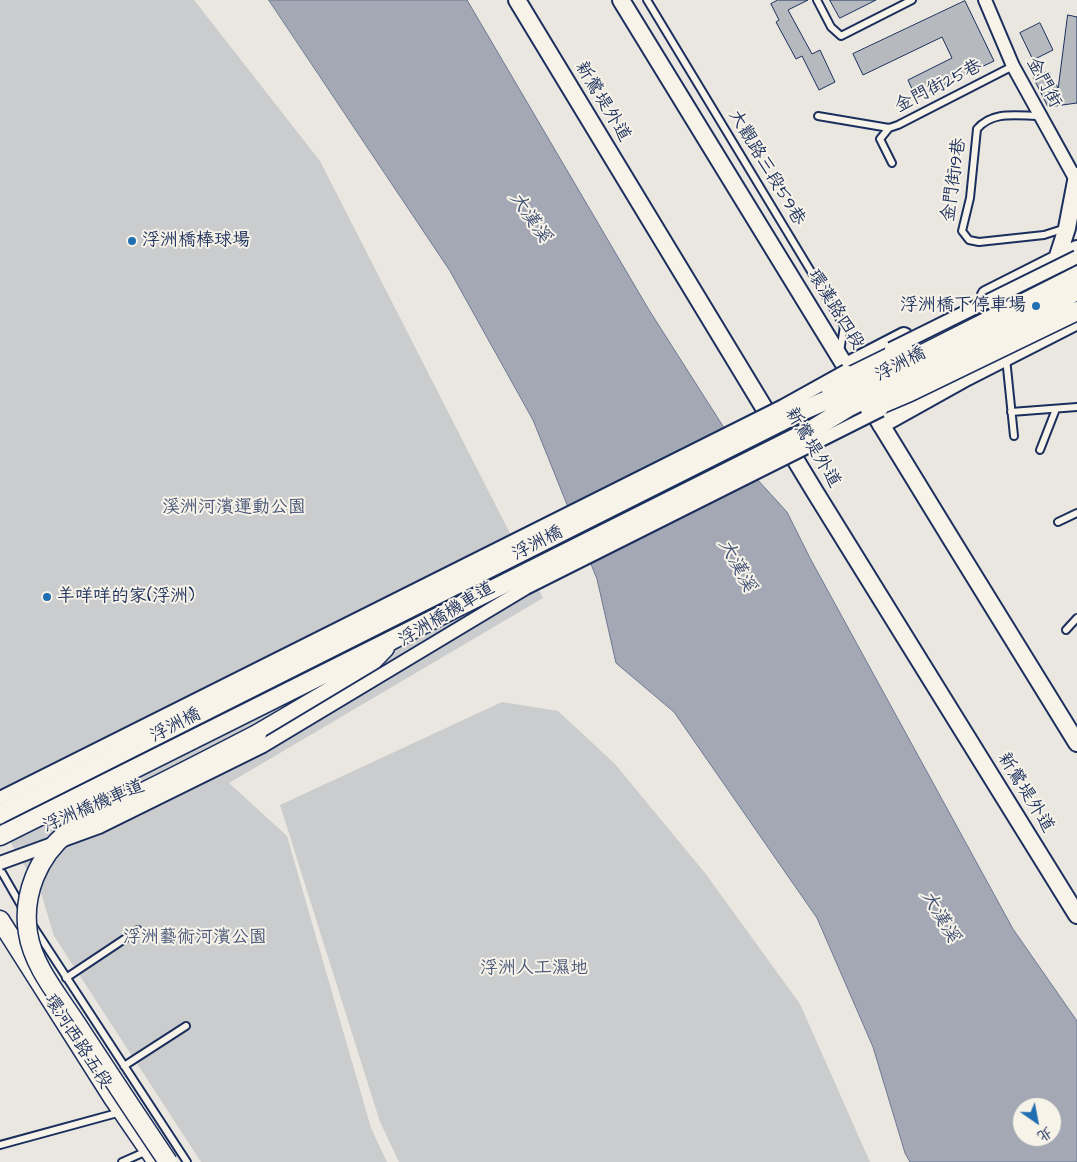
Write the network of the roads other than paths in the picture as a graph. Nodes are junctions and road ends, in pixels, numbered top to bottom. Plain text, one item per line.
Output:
1 (517, 0) edge
2 (621, 0) edge
3 (647, 0) edge
4 (817, 0) edge
5 (912, 0) edge
6 (985, 0) edge
7 (1013, 66) junction
8 (818, 116) dead end
9 (1041, 116) junction
10 (889, 128) junction
11 (892, 164) dead end
12 (1077, 178) edge
13 (1067, 228) junction
14 (1077, 249) edge
15 (1077, 257) edge
16 (1057, 260) junction
17 (1077, 264) edge
18 (1077, 276) edge
19 (1077, 291) edge
20 (1077, 311) edge
21 (1077, 321) edge
22 (933, 322) junction
23 (1006, 357) junction
24 (843, 360) junction
25 (967, 377) junction
26 (910, 392) junction
27 (1077, 407) edge
28 (1056, 409) junction
29 (804, 410) junction
30 (1011, 412) junction
31 (881, 425) junction
32 (812, 429) junction
33 (1014, 436) dead end
34 (1040, 450) dead end
35 (1077, 513) edge
36 (1058, 522) dead end
37 (1077, 618) edge
38 (1066, 630) dead end
39 (392, 640) junction
40 (317, 712) junction
41 (1077, 745) edge
42 (0, 798) edge
43 (0, 814) edge
44 (0, 836) edge
45 (0, 863) edge
46 (0, 869) edge
47 (1077, 915) edge
48 (0, 920) edge
49 (138, 930) dead end
50 (66, 978) junction
51 (186, 1026) dead end
52 (124, 1066) junction
53 (122, 1111) junction
54 (0, 1145) edge
55 (152, 1156) edge
56 (122, 1162) edge
57 (168, 1162) edge
58 (177, 1162) edge
59 (187, 1162) edge

1 - 47 street, 新鶯堤外道
2 - 24 street, 環漢路四段
3 - 24 lane, 大觀路三段59巷
4 - 5 lane
6 - 7 street, 金門街
7 - 9 street, 金門街
7 - 10 lane, 金門街25巷
8 - 10 lane, 金門街25巷
9 - 12 street, 金門街
9 - 13 lane, 金門街19巷
10 - 11 lane
12 - 13 street
13 - 16 street
14 - 16 street
15 - 42 street, bridge
16 - 22 street
17 - 29 main road, bridge
18 - 29 main road, 浮洲橋, bridge
19 - 32 main road, 浮洲橋, bridge
20 - 26 main road, bridge
21 - 23 street
22 - 24 street
22 - 25 street
23 - 25 street
23 - 30 lane
24 - 31 street, 環漢路四段
25 - 31 street
26 - 32 main road, bridge
26 - 40 street, 浮洲橋機車道, bridge
27 - 28 lane
28 - 30 lane
28 - 34 lane
29 - 43 main road, 浮洲橋, bridge
30 - 33 lane
31 - 41 street, 環漢路四段
32 - 39 main road, 浮洲橋, bridge
35 - 36 lane
37 - 38 lane
39 - 44 main road, 浮洲橋
39 - 57 main road, 浮洲橋, bridge
40 - 45 street, 浮洲橋機車道, bridge
40 - 58 street, bridge
46 - 50 lane
48 - 53 main road, 環河西路五段
49 - 50 lane
50 - 52 lane
51 - 52 lane
52 - 59 lane
53 - 54 lane
53 - 55 main road, 環河西路五段
55 - 56 lane

